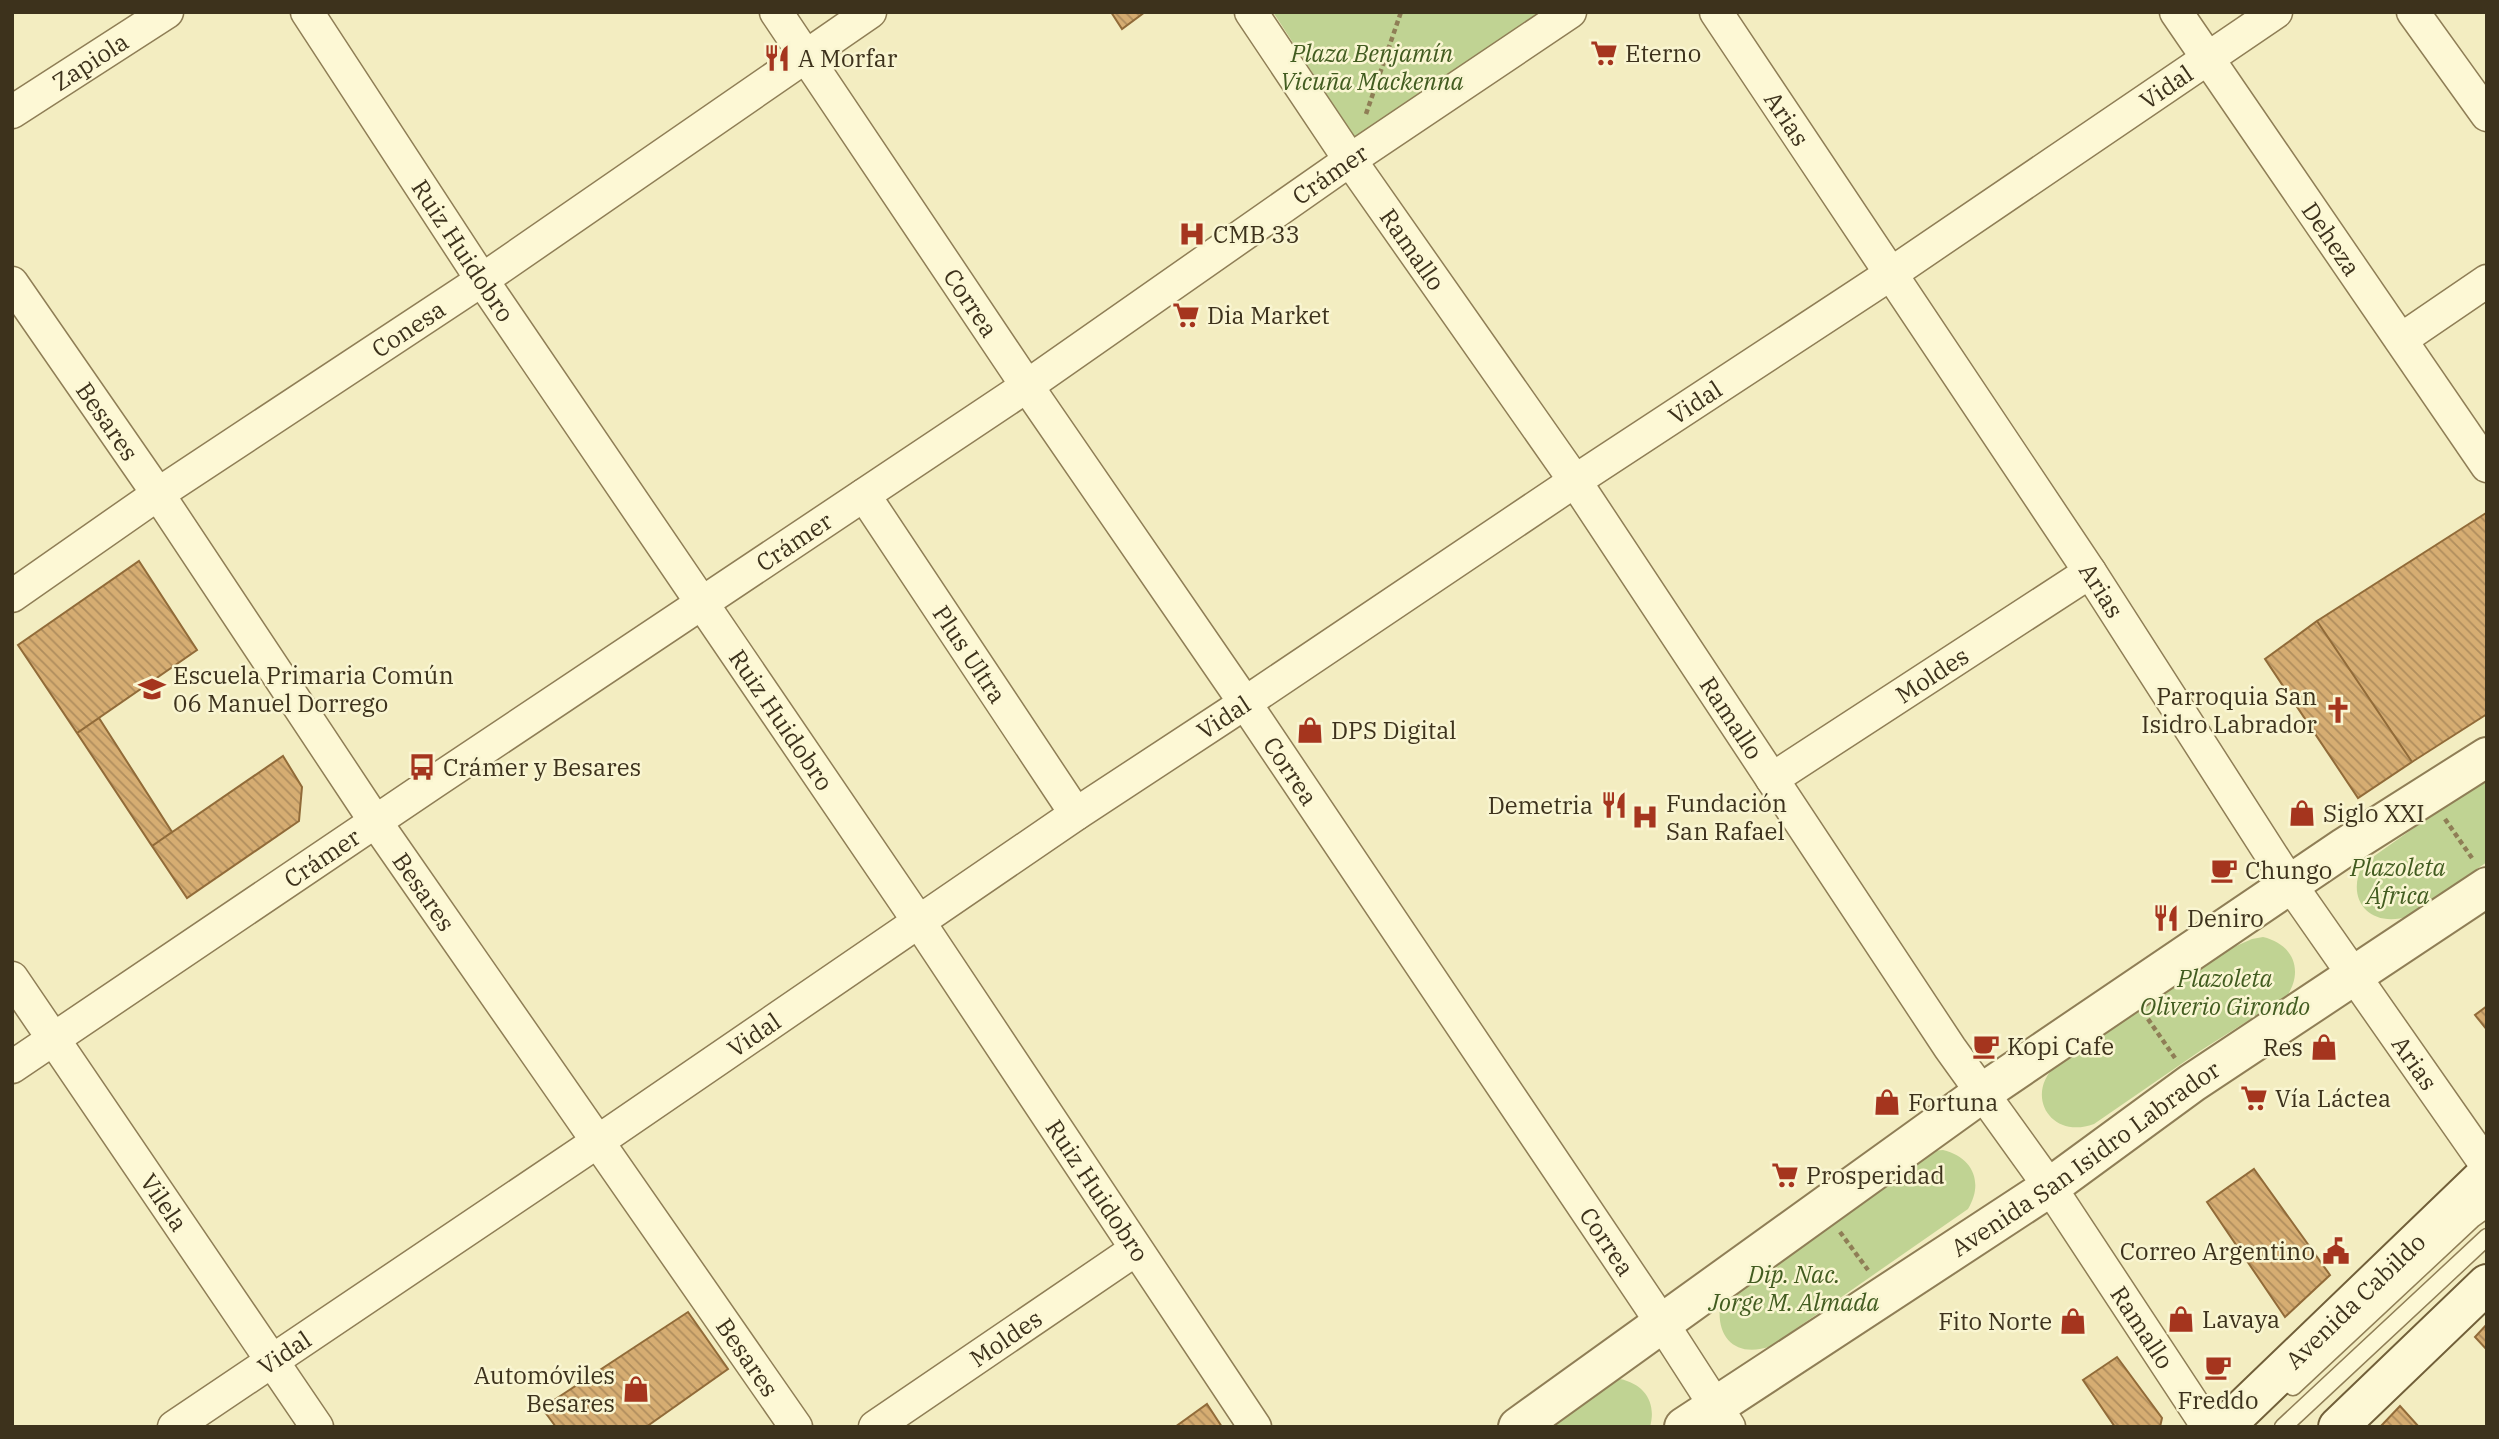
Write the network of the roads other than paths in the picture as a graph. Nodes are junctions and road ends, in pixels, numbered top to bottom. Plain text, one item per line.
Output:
1 (167, 12) edge
2 (307, 12) edge
3 (776, 12) edge
4 (870, 12) edge
5 (1251, 12) edge
6 (1570, 12) edge
7 (1716, 12) edge
8 (2176, 12) edge
9 (2276, 12) edge
10 (2413, 12) edge
11 (806, 56) junction
12 (2207, 60) junction
13 (12, 112) edge
14 (2487, 115) edge
15 (1350, 160) junction
16 (1892, 273) junction
17 (481, 280) junction
18 (2487, 281) edge
19 (12, 283) edge
20 (2402, 339) junction
21 (1027, 386) junction
22 (2487, 466) edge
23 (1574, 481) junction
24 (158, 494) junction
25 (864, 495) junction
26 (2090, 572) junction
27 (12, 596) edge
28 (701, 603) junction
29 (1245, 703) junction
30 (2487, 757) edge
31 (1772, 779) junction
32 (1076, 814) junction
33 (375, 821) junction
34 (2483, 878) edge
35 (2290, 884) junction
36 (919, 922) junction
37 (2354, 976) junction
38 (12, 978) edge
39 (54, 1039) junction
40 (12, 1067) edge
41 (1982, 1093) junction
42 (597, 1142) junction
43 (2487, 1166) edge
44 (2487, 1174) edge
45 (2050, 1188) junction
46 (2487, 1209) edge
47 (2487, 1237) edge
48 (1135, 1250) junction
49 (2487, 1284) edge
50 (1662, 1323) junction
51 (272, 1361) junction
52 (2284, 1396) dead end
53 (1722, 1416) edge
54 (174, 1427) edge
55 (317, 1427) edge
56 (796, 1427) edge
57 (875, 1427) edge
58 (1255, 1427) edge
59 (1518, 1427) edge
60 (1684, 1427) edge
61 (2208, 1427) edge
62 (2224, 1427) edge
63 (2283, 1427) edge
64 (2338, 1427) edge

1 - 13 street, Zapiola
2 - 17 street, Ruiz Huidobro
3 - 11 street, Correa
4 - 11 street, Conesa
5 - 15 street, Ramallo
6 - 15 street, Crámer
7 - 16 street, Arias
8 - 12 street, Deheza
9 - 12 street, Vidal
10 - 14 street
11 - 17 street, Conesa
11 - 21 street, Correa
12 - 16 street, Vidal
12 - 20 street, Deheza
15 - 21 street, Crámer
15 - 23 street, Ramallo
16 - 23 street, Vidal
16 - 26 street, Arias
17 - 24 street, Conesa
17 - 28 street, Ruiz Huidobro
18 - 20 street
19 - 24 street, Besares
20 - 22 street, Deheza
21 - 25 street, Crámer
21 - 29 street, Correa
23 - 29 street, Vidal
23 - 31 street, Ramallo
24 - 27 street, Conesa
24 - 33 street, Besares
25 - 28 street, Crámer
25 - 32 street, Plus Ultra
26 - 31 street, Moldes
26 - 35 street, Arias
28 - 33 street, Crámer
28 - 36 street, Ruiz Huidobro
29 - 32 street, Vidal
29 - 50 street, Correa
30 - 35 street
31 - 41 street, Ramallo
32 - 36 street, Vidal
33 - 39 street, Crámer
33 - 42 street, Besares
34 - 37 street, Avenida San Isidro Labrador
35 - 37 street, Arias
35 - 41 street
36 - 42 street, Vidal
36 - 48 street, Ruiz Huidobro
37 - 43 street, Arias
37 - 45 street, Avenida San Isidro Labrador
38 - 39 street, Vilela
39 - 40 street, Crámer
39 - 51 street, Vilela
41 - 45 street, Ramallo
41 - 50 street
42 - 51 street, Vidal
42 - 56 street, Besares
44 - 62 street, Avenida Cabildo
45 - 53 street, Avenida San Isidro Labrador
45 - 61 street, Ramallo
46 - 52 lane
47 - 63 lane
48 - 57 street, Moldes
48 - 58 street, Ruiz Huidobro
49 - 64 street
50 - 53 street, Correa
50 - 59 street
51 - 54 street, Vidal
51 - 55 street, Vilela
53 - 60 street, Avenida San Isidro Labrador

